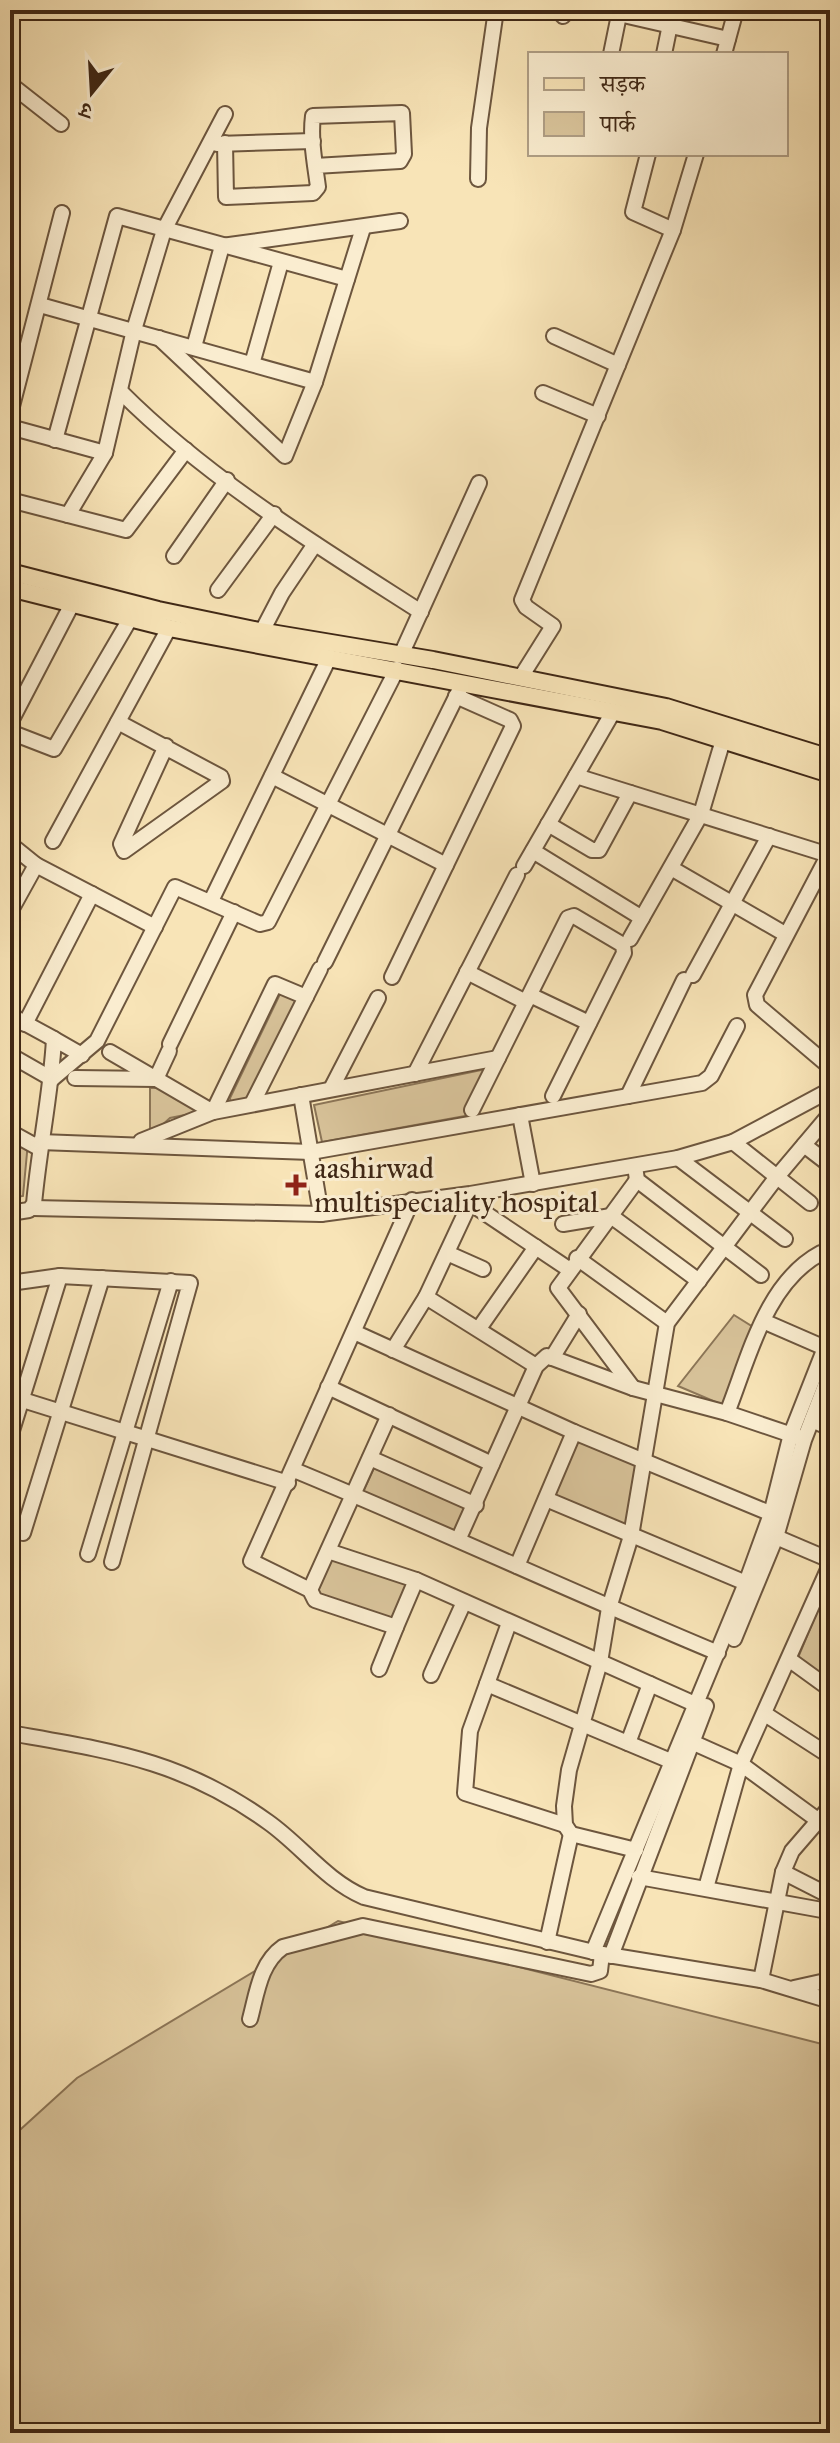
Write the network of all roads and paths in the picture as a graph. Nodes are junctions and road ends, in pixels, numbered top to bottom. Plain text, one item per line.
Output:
1 (496, 10) edge
2 (673, 10) edge
3 (736, 10) edge
4 (620, 12) edge
5 (669, 26) junction
6 (726, 46) edge
7 (611, 52) edge
8 (664, 52) edge
9 (10, 84) edge
10 (225, 114) dead end
11 (61, 124) dead end
12 (313, 141) junction
13 (225, 143) junction
14 (209, 144) junction
15 (647, 156) edge
16 (695, 156) edge
17 (315, 166) junction
18 (478, 179) dead end
19 (62, 213) dead end
20 (400, 221) dead end
21 (363, 228) junction
22 (164, 230) junction
23 (673, 230) junction
24 (222, 246) junction
25 (281, 262) junction
26 (347, 279) junction
27 (40, 305) junction
28 (90, 319) junction
29 (134, 330) junction
30 (554, 336) dead end
31 (159, 338) junction
32 (194, 347) junction
33 (252, 364) junction
34 (618, 365) junction
35 (315, 382) junction
36 (121, 392) junction
37 (543, 393) dead end
38 (10, 414) edge
39 (598, 416) junction
40 (10, 427) edge
41 (55, 440) junction
42 (186, 450) junction
43 (105, 453) junction
44 (227, 480) junction
45 (479, 483) dead end
46 (10, 500) edge
47 (274, 514) junction
48 (68, 515) junction
49 (315, 544) junction
50 (174, 556) dead end
51 (11, 587) edge
52 (218, 590) dead end
53 (72, 604) junction
54 (421, 612) junction
55 (130, 619) junction
56 (169, 628) junction
57 (258, 638) junction
58 (329, 658) junction
59 (399, 662) junction
60 (521, 677) junction
61 (460, 689) junction
62 (613, 712) junction
63 (118, 722) junction
64 (10, 723) edge
65 (10, 732) edge
66 (723, 740) junction
67 (166, 746) junction
68 (830, 758) edge
69 (830, 774) edge
70 (272, 776) junction
71 (576, 776) junction
72 (630, 793) junction
73 (328, 805) junction
74 (701, 814) junction
75 (548, 824) junction
76 (387, 835) junction
77 (769, 836) junction
78 (53, 841) dead end
79 (10, 844) edge
80 (533, 851) junction
81 (829, 854) edge
82 (36, 865) junction
83 (446, 865) junction
84 (671, 868) junction
85 (92, 894) junction
86 (211, 901) junction
87 (732, 904) junction
88 (10, 912) edge
89 (234, 912) junction
90 (642, 918) junction
91 (155, 927) junction
92 (785, 934) junction
93 (630, 939) dead end
94 (467, 972) junction
95 (392, 977) dead end
96 (306, 997) junction
97 (378, 998) dead end
98 (528, 998) junction
99 (10, 1015) edge
100 (589, 1023) junction
101 (25, 1024) junction
102 (737, 1026) dead end
103 (54, 1039) junction
104 (830, 1045) edge
105 (110, 1052) dead end
106 (10, 1055) edge
107 (82, 1055) junction
108 (498, 1058) junction
109 (826, 1064) edge
110 (415, 1074) junction
111 (75, 1078) dead end
112 (52, 1079) junction
113 (156, 1079) junction
114 (331, 1089) junction
115 (830, 1090) edge
116 (301, 1095) junction
117 (553, 1096) dead end
118 (628, 1096) junction
119 (252, 1104) junction
120 (472, 1110) dead end
121 (213, 1112) junction
122 (830, 1114) edge
123 (520, 1115) junction
124 (10, 1132) edge
125 (733, 1142) junction
126 (135, 1144) junction
127 (39, 1145) junction
128 (804, 1145) junction
129 (311, 1152) junction
130 (678, 1158) junction
131 (830, 1165) edge
132 (636, 1174) junction
133 (776, 1178) junction
134 (533, 1184) junction
135 (470, 1198) junction
136 (412, 1200) junction
137 (810, 1203) dead end
138 (33, 1208) junction
139 (10, 1213) edge
140 (750, 1213) junction
141 (321, 1214) junction
142 (611, 1216) junction
143 (563, 1224) dead end
144 (785, 1239) dead end
145 (724, 1246) junction
146 (536, 1247) junction
147 (447, 1253) junction
148 (830, 1256) edge
149 (574, 1264) junction
150 (483, 1269) dead end
151 (761, 1275) dead end
152 (60, 1276) junction
153 (102, 1278) junction
154 (171, 1281) junction
155 (699, 1281) junction
156 (10, 1283) edge
157 (426, 1297) junction
158 (579, 1314) junction
159 (763, 1321) junction
160 (667, 1323) junction
161 (480, 1327) junction
162 (354, 1332) junction
163 (828, 1341) edge
164 (393, 1350) junction
165 (552, 1358) junction
166 (536, 1366) junction
167 (830, 1373) edge
168 (328, 1387) junction
169 (633, 1388) junction
170 (656, 1393) junction
171 (16, 1397) edge
172 (517, 1408) junction
173 (61, 1412) junction
174 (727, 1413) junction
175 (389, 1415) junction
176 (812, 1420) junction
177 (830, 1428) edge
178 (124, 1431) junction
179 (574, 1432) junction
180 (10, 1437) edge
181 (798, 1437) junction
182 (146, 1440) junction
183 (370, 1458) junction
184 (645, 1463) junction
185 (492, 1464) junction
186 (291, 1477) junction
187 (355, 1495) junction
188 (546, 1499) junction
189 (476, 1505) junction
190 (777, 1516) junction
191 (23, 1533) dead end
192 (631, 1536) junction
193 (776, 1537) junction
194 (459, 1538) junction
195 (328, 1551) junction
196 (88, 1554) dead end
197 (112, 1562) dead end
198 (830, 1562) edge
199 (517, 1566) junction
200 (416, 1580) junction
201 (746, 1583) junction
202 (310, 1590) junction
203 (464, 1602) junction
204 (609, 1608) junction
205 (509, 1623) junction
206 (396, 1627) junction
207 (718, 1653) junction
208 (790, 1660) junction
209 (600, 1662) junction
210 (379, 1669) dead end
211 (431, 1675) dead end
212 (487, 1684) junction
213 (650, 1684) junction
214 (830, 1689) edge
215 (697, 1705) junction
216 (765, 1714) junction
217 (582, 1724) junction
218 (10, 1733) edge
219 (628, 1743) junction
220 (694, 1743) junction
221 (830, 1756) edge
222 (673, 1762) junction
223 (741, 1764) junction
224 (825, 1818) edge
225 (568, 1829) junction
226 (636, 1850) junction
227 (783, 1872) junction
228 (639, 1877) junction
229 (706, 1888) junction
230 (830, 1896) edge
231 (776, 1900) junction
232 (822, 1910) dead end
233 (547, 1942) junction
234 (602, 1954) junction
235 (761, 1980) junction
236 (830, 1980) edge
237 (793, 1988) junction
238 (830, 2001) edge
239 (250, 2019) dead end

1 - 18 street
2 - 5 street
3 - 6 street
4 - 5 street
4 - 7 street
5 - 6 street
5 - 8 street
9 - 11 street
10 - 14 street
12 - 13 street
12 - 17 street
12 - 17 street
13 - 14 street
13 - 17 street
14 - 22 street
15 - 23 street
16 - 23 street
19 - 27 street
20 - 21 street
21 - 24 street
21 - 26 street
22 - 24 street
22 - 28 street
22 - 29 street
23 - 34 street
24 - 25 street
24 - 32 street
25 - 26 street
25 - 33 street
26 - 35 street
27 - 28 street
27 - 38 street
28 - 29 street
28 - 41 street
29 - 31 street
29 - 36 street
30 - 34 street
31 - 32 street
31 - 35 street
32 - 33 street
33 - 35 street
34 - 39 street
36 - 42 street
36 - 43 street
37 - 39 street
39 - 60 street
40 - 41 street
41 - 43 street
42 - 44 street
42 - 48 street
43 - 48 street
44 - 47 street
44 - 50 street
45 - 54 street
46 - 48 street
47 - 49 street
47 - 52 street
49 - 54 street
49 - 57 street
51 - 53 main road
51 - 57 main road
53 - 55 main road
53 - 64 street
54 - 59 street
55 - 56 main road
55 - 65 street
56 - 57 main road
56 - 63 street
57 - 58 main road
57 - 59 main road
58 - 59 main road
58 - 70 street
59 - 60 main road
59 - 61 main road
59 - 73 street
60 - 68 main road
61 - 62 main road
61 - 76 street
61 - 83 street
62 - 66 main road
62 - 71 street
63 - 67 street
63 - 78 street
66 - 69 main road
66 - 74 street
67 - 67 street
70 - 73 street
70 - 86 street
71 - 72 street
71 - 75 street
72 - 74 street
72 - 75 street
73 - 76 street
73 - 89 street
74 - 77 street
74 - 84 street
75 - 80 street
76 - 83 street
76 - 96 street
77 - 81 street
77 - 87 street
79 - 82 street
80 - 90 street
80 - 94 street
81 - 92 street
82 - 85 street
82 - 88 street
83 - 95 street
84 - 87 street
84 - 90 street
85 - 91 street
85 - 101 street
86 - 89 street
86 - 91 street
87 - 92 street
87 - 118 street
89 - 113 street
90 - 93 street
91 - 107 street
92 - 109 street
94 - 98 street
94 - 110 street
96 - 119 street
96 - 121 street
97 - 114 street
98 - 100 street
98 - 100 street
98 - 108 street
99 - 101 street
100 - 117 street
101 - 103 street
102 - 118 street
103 - 107 street
103 - 112 street
104 - 109 street
105 - 113 street
106 - 112 street
107 - 112 street
108 - 110 street
108 - 120 street
110 - 114 street
111 - 113 street
112 - 127 street
113 - 121 street
114 - 116 street
115 - 125 street
116 - 119 street
116 - 129 street
118 - 123 street
119 - 121 street
121 - 126 street
122 - 128 street
123 - 129 street
123 - 134 street
124 - 127 street
125 - 130 street
125 - 133 street
126 - 127 street
126 - 129 street
127 - 138 street
128 - 131 street
128 - 133 street
129 - 141 street
130 - 132 street
130 - 140 street
132 - 134 street
132 - 142 street
132 - 145 street
133 - 137 street
133 - 140 street
134 - 135 street
135 - 136 street
135 - 146 street
135 - 147 street
136 - 141 street
136 - 162 street
138 - 139 street
138 - 141 street
140 - 144 street
140 - 145 street
142 - 143 street
142 - 149 street
142 - 155 street
145 - 151 street
145 - 155 street
146 - 149 street
146 - 161 street
147 - 150 street
147 - 157 street
148 - 159 street
149 - 158 street
149 - 160 street
152 - 153 street
152 - 156 street
152 - 171 street
153 - 154 street
153 - 173 street
154 - 178 street
154 - 182 street
155 - 160 street
157 - 161 street
157 - 164 street
158 - 165 street
158 - 169 street
159 - 163 street
159 - 174 street
160 - 170 street
161 - 166 street
162 - 164 street
162 - 168 street
163 - 181 street
164 - 172 street
165 - 166 street
165 - 169 street
166 - 172 street
167 - 176 street
168 - 175 street
168 - 186 street
169 - 170 street
170 - 174 street
170 - 184 street
171 - 173 street
171 - 180 street
172 - 179 street
172 - 185 street
173 - 178 street
173 - 191 street
174 - 181 street
175 - 183 street
175 - 185 street
176 - 177 street
176 - 181 street
178 - 182 street
178 - 196 street
179 - 184 street
179 - 188 street
181 - 190 street
182 - 186 street
182 - 197 street
183 - 187 street
183 - 189 street
184 - 190 street
184 - 192 street
185 - 189 street
186 - 187 street
186 - 202 street
187 - 194 street
187 - 195 street
188 - 192 street
188 - 199 street
189 - 194 street
190 - 193 street
190 - 201 street
192 - 201 street
192 - 204 street
193 - 198 street
193 - 220 street
194 - 199 street
195 - 200 street
195 - 202 street
198 - 208 street
199 - 204 street
200 - 203 street
200 - 206 street
201 - 207 street
202 - 206 street
203 - 205 street
203 - 211 street
204 - 207 street
204 - 209 street
205 - 209 street
205 - 212 street
206 - 210 street
207 - 215 street
208 - 214 street
208 - 216 street
209 - 213 street
209 - 217 street
212 - 217 street
212 - 225 street
213 - 215 street
213 - 219 street
215 - 222 street
216 - 221 street
216 - 223 street
217 - 219 street
217 - 225 street
218 - 233 street
219 - 222 street
220 - 223 street
220 - 228 street
222 - 226 street
223 - 224 street
223 - 229 street
224 - 227 street
225 - 226 street
225 - 233 street
226 - 234 street
227 - 230 street
227 - 231 street
228 - 229 street
228 - 234 street
229 - 231 street
231 - 232 street
231 - 235 street
233 - 234 street
234 - 235 street
234 - 239 street
235 - 237 street
236 - 237 street
237 - 238 street

